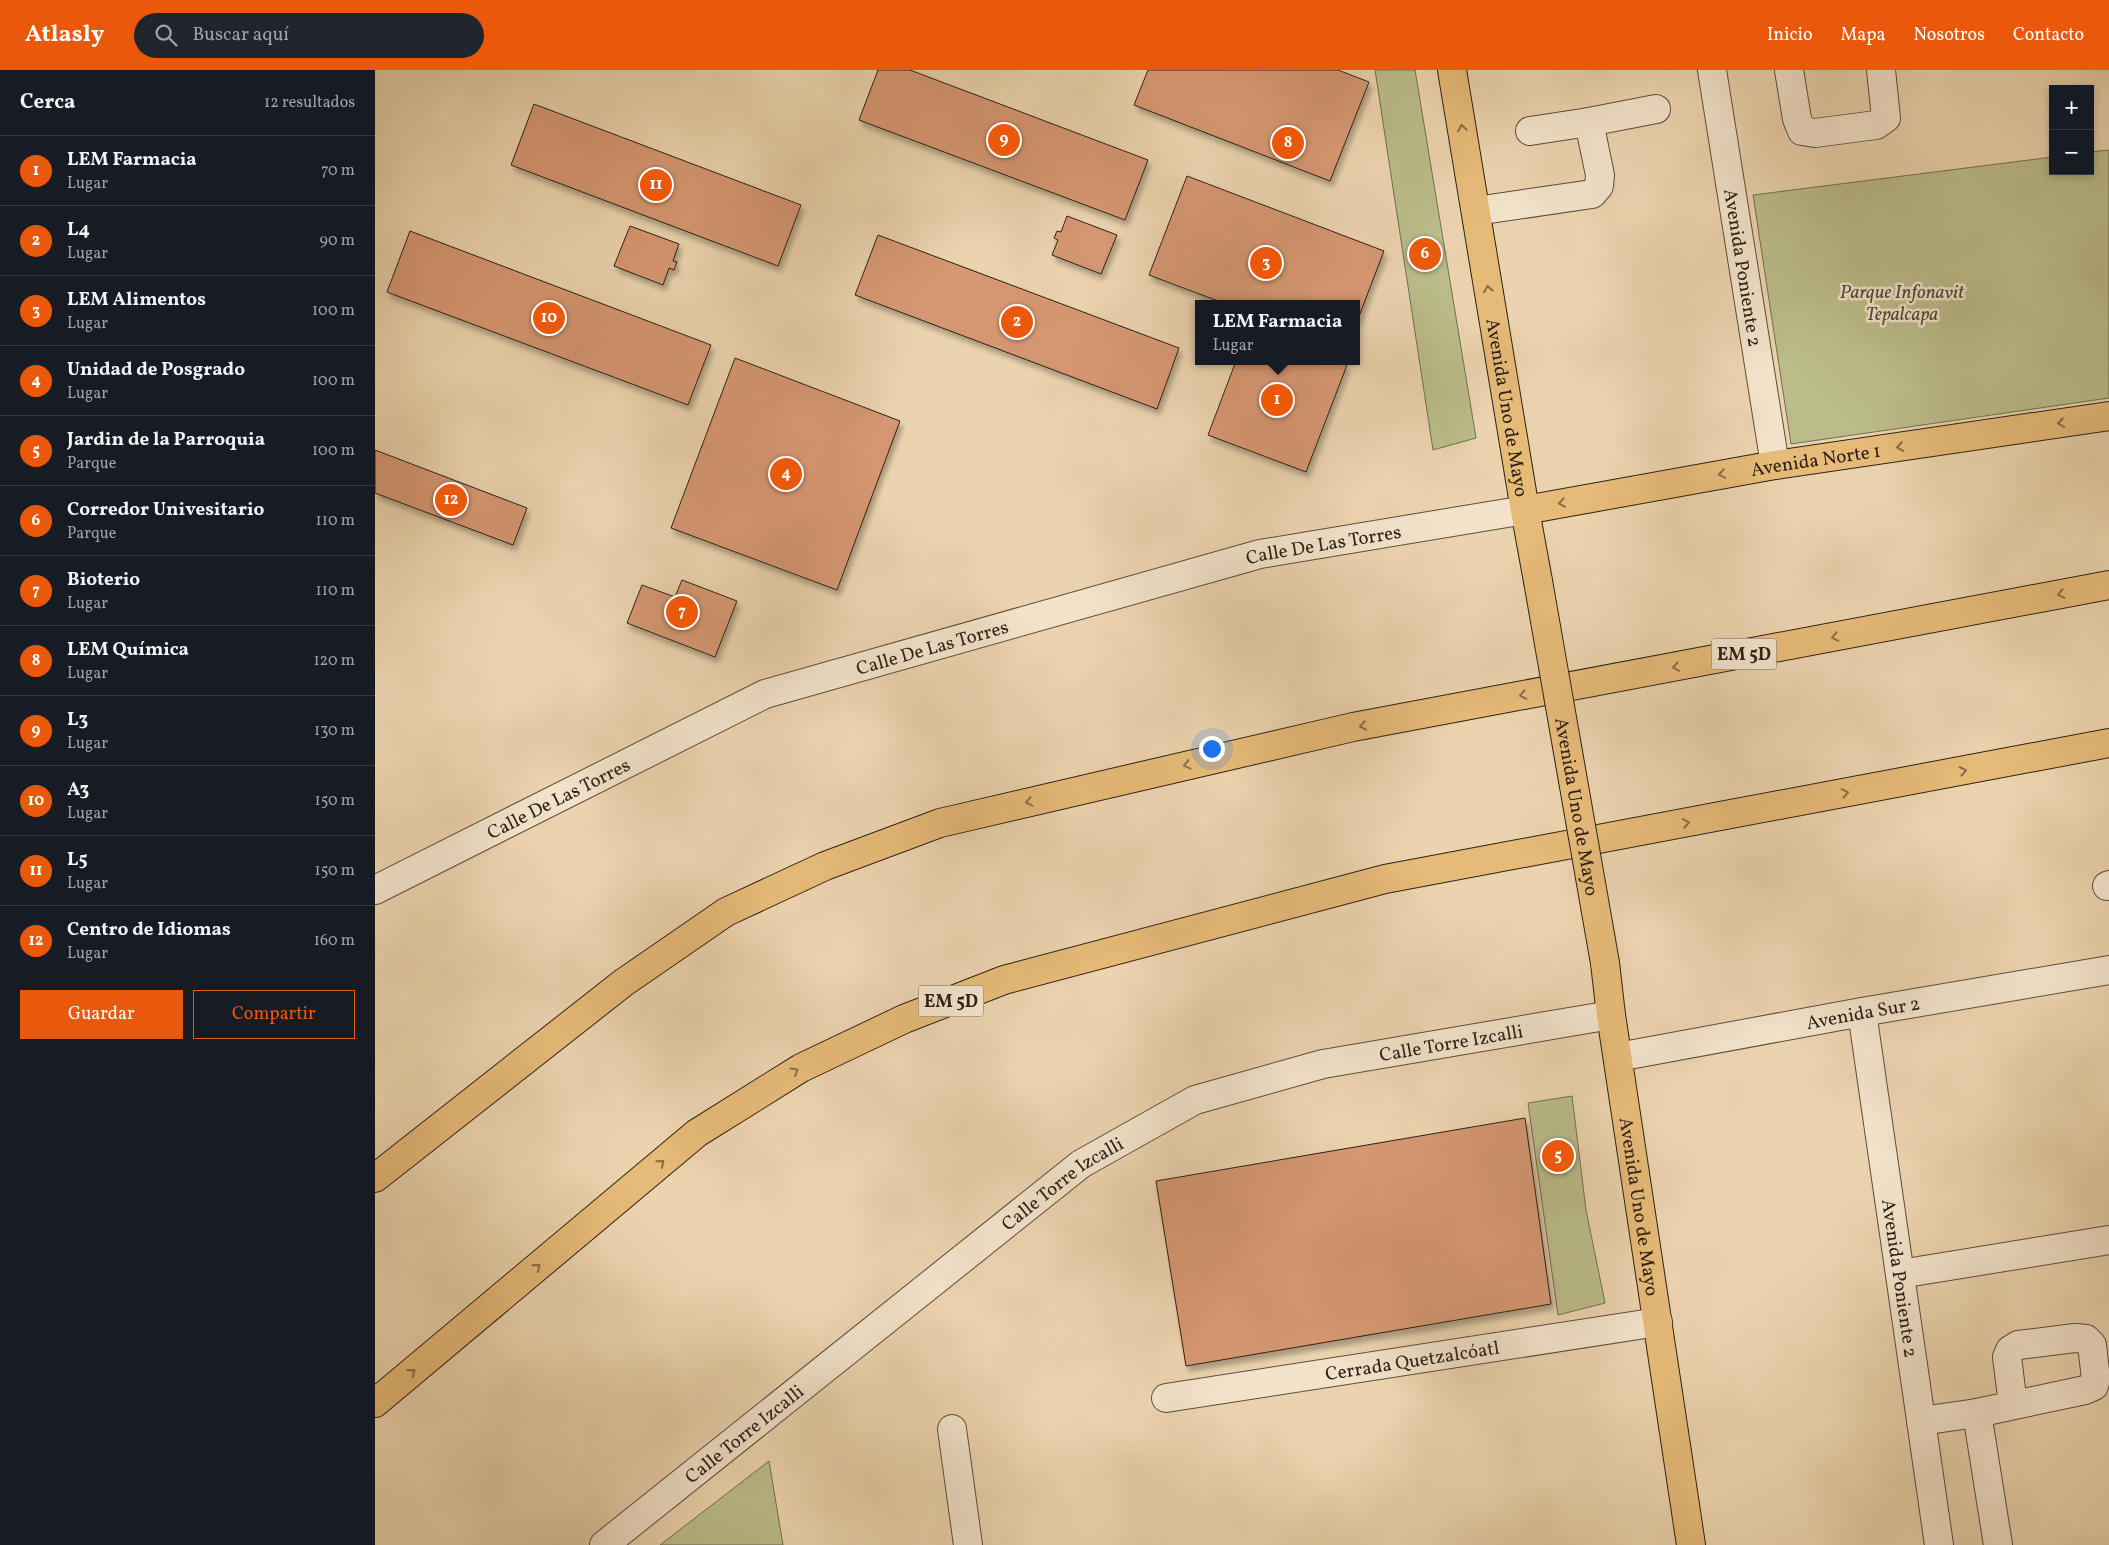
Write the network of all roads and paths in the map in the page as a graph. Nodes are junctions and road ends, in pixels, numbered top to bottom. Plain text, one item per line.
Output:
1 (1452, 70) edge
2 (1712, 70) edge
3 (1789, 70) edge
4 (1881, 70) edge
5 (1656, 110) dead end
6 (1589, 122) junction
7 (1530, 131) dead end
8 (1476, 211) junction
9 (2109, 416) edge
10 (1775, 465) junction
11 (1525, 510) junction
12 (2109, 585) edge
13 (2109, 744) edge
14 (375, 890) edge
15 (2109, 970) edge
16 (1862, 1012) junction
17 (1611, 1015) junction
18 (1618, 1057) junction
19 (375, 1178) edge
20 (2109, 1240) edge
21 (1900, 1274) junction
22 (1658, 1322) junction
23 (1166, 1398) dead end
24 (375, 1403) edge
25 (2013, 1405) dead end
26 (1977, 1413) junction
27 (1921, 1421) junction
28 (952, 1429) dead end
29 (604, 1545) edge
30 (968, 1545) edge
31 (1691, 1545) edge
32 (1939, 1545) edge
33 (1998, 1545) edge

8 -> 1 main road, Avenida Uno de Mayo
2 - 10 street, Avenida Poniente 2
3 - 4 street
5 - 6 street
6 - 7 street
6 - 8 street
11 -> 8 main road, Avenida Uno de Mayo
9 -> 10 main road, Avenida Norte 1
10 -> 11 main road, Avenida Norte 1
11 - 14 street, Calle De Las Torres
11 - 17 main road, Avenida Uno de Mayo, bridge
12 -> 19 main road, EM 5D
24 -> 13 main road, EM 5D
15 - 16 street, Avenida Sur 2
16 - 18 street, Avenida Sur 2
16 - 21 street, Avenida Poniente 2
17 - 18 main road, Avenida Uno de Mayo
17 - 29 street, Calle Torre Izcalli
18 - 22 main road, Avenida Uno de Mayo
20 - 21 street
21 - 27 street, Avenida Poniente 2
22 - 23 street, Cerrada Quetzalcóatl
22 - 31 main road, Avenida Uno de Mayo
25 - 26 street
26 - 27 street
26 - 33 street
27 - 32 street, Avenida Poniente 2
28 - 30 street

